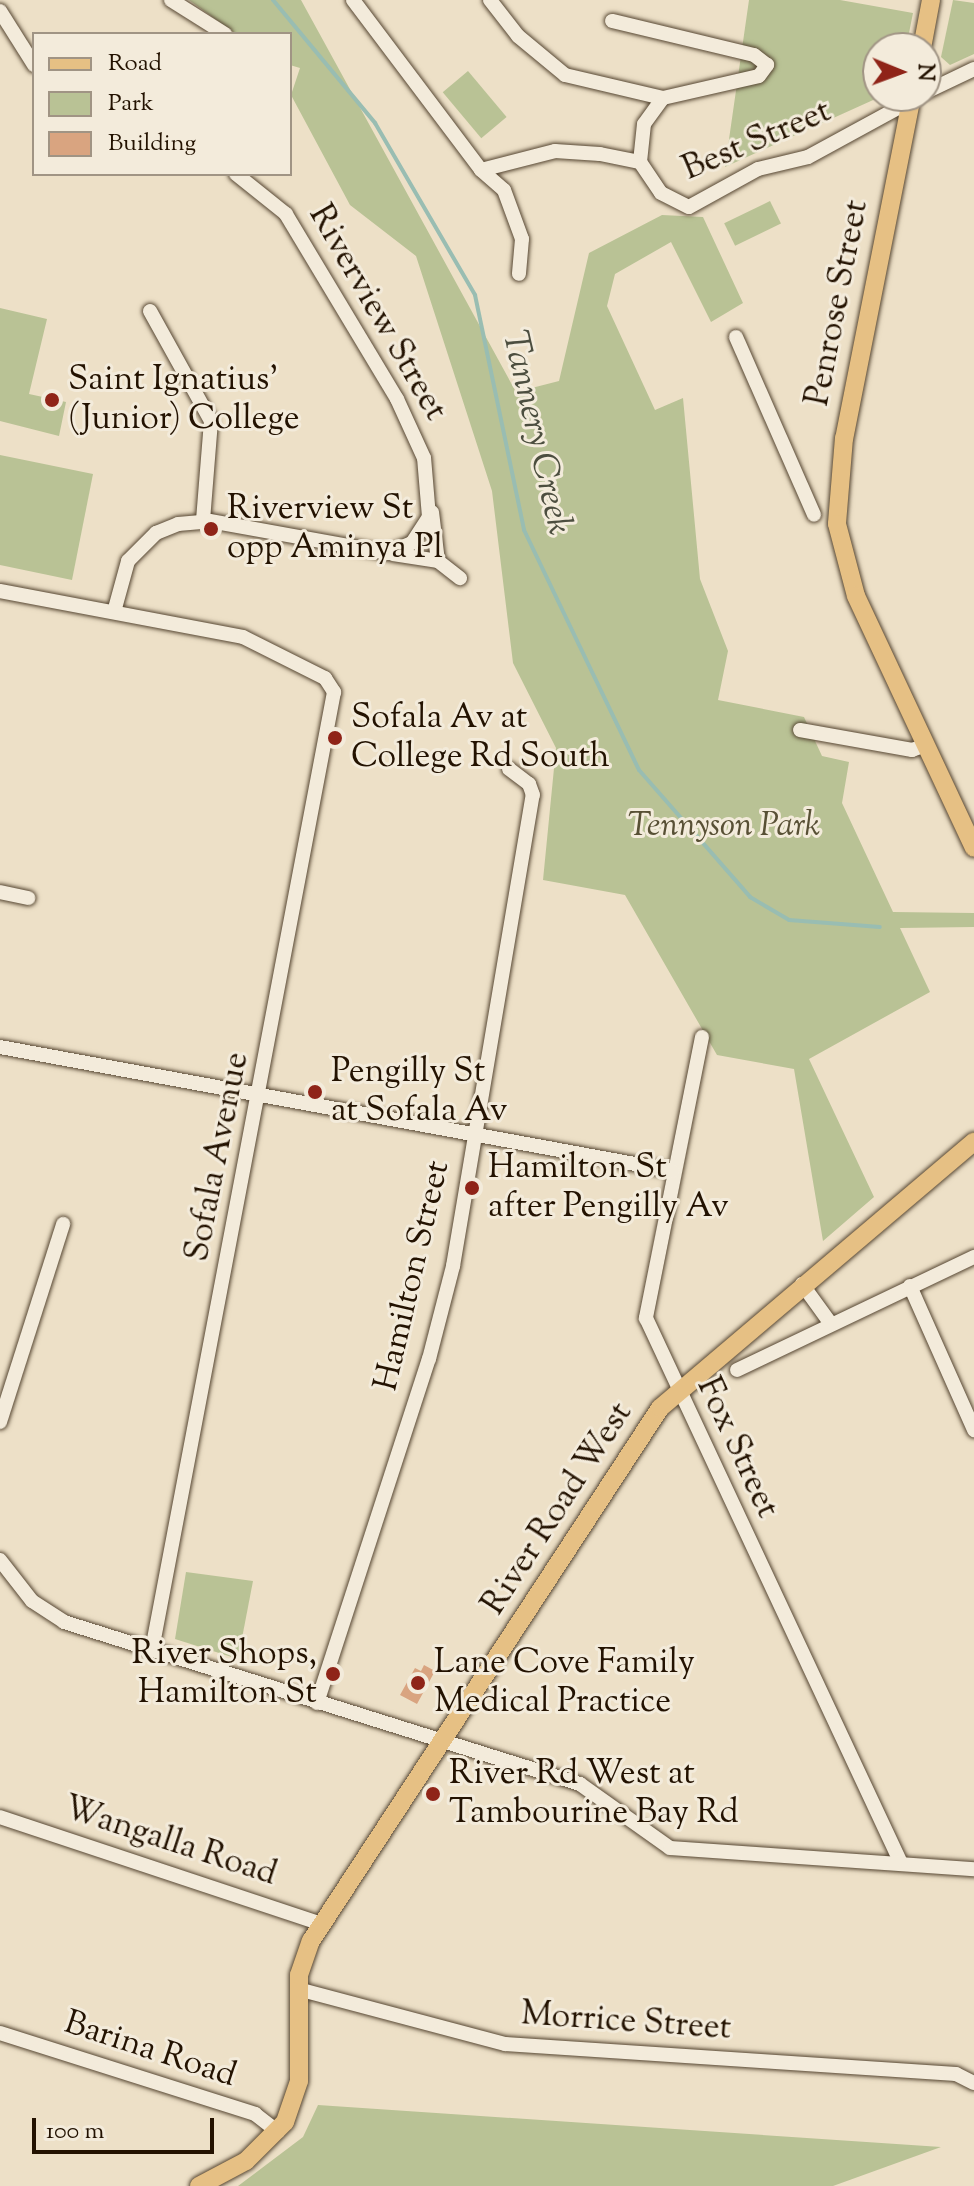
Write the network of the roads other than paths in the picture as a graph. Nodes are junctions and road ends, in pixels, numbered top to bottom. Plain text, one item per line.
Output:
1 (171, 0) edge
2 (353, 0) edge
3 (490, 0) edge
4 (931, 0) edge
5 (0, 11) edge
6 (612, 21) dead end
7 (222, 32) edge
8 (925, 32) edge
9 (32, 62) edge
10 (974, 69) edge
11 (942, 84) edge
12 (663, 98) junction
13 (888, 112) edge
14 (914, 112) edge
15 (640, 162) junction
16 (481, 170) junction
17 (239, 176) edge
18 (519, 274) dead end
19 (150, 311) dead end
20 (736, 337) dead end
21 (431, 504) junction
22 (814, 515) dead end
23 (203, 521) junction
24 (388, 553) junction
25 (438, 561) junction
26 (460, 578) dead end
27 (0, 591) edge
28 (114, 612) junction
29 (800, 730) dead end
30 (926, 745) junction
31 (509, 769) dead end
32 (972, 841) edge
33 (0, 892) edge
34 (28, 898) dead end
35 (702, 1037) dead end
36 (0, 1047) edge
37 (261, 1094) junction
38 (476, 1133) junction
39 (974, 1142) edge
40 (673, 1171) junction
41 (63, 1224) dead end
42 (974, 1257) edge
43 (802, 1284) junction
44 (910, 1286) junction
45 (831, 1324) junction
46 (737, 1370) dead end
47 (676, 1390) junction
48 (0, 1422) edge
49 (974, 1430) edge
50 (0, 1561) edge
51 (152, 1650) junction
52 (317, 1703) junction
53 (445, 1744) junction
54 (0, 1817) edge
55 (900, 1861) junction
56 (974, 1869) edge
57 (321, 1924) junction
58 (298, 1989) junction
59 (0, 2033) edge
60 (974, 2083) edge
61 (278, 2132) junction
62 (199, 2186) edge

1 - 7 street
2 - 16 street
3 - 12 street, Best Street
4 - 8 main road
5 - 9 street
6 - 12 street, Best Street
10 - 11 street, Best Street
12 - 15 street, Best Street
13 - 15 street, Best Street
14 - 30 main road, Penrose Street
15 - 16 street
16 - 18 street
17 - 21 street, Riverview Street
19 - 23 street
20 - 22 street
21 - 24 street
21 - 25 street, Riverview Street
23 - 24 street
23 - 28 street
24 - 25 street
25 - 26 street
27 - 28 street
28 - 37 street, Sofala Avenue
29 - 30 street
30 - 32 main road, Penrose Street
31 - 38 street, Hamilton Street
33 - 34 street
35 - 40 street, Fox Street
36 - 37 street
37 - 38 street
37 - 51 street, Sofala Avenue
38 - 40 street
38 - 52 street, Hamilton Street
39 - 43 main road, River Road West
40 - 47 street, Fox Street
41 - 48 street
42 - 44 street
43 - 45 street
43 - 47 main road, River Road West
44 - 45 street
44 - 49 street
45 - 46 street
47 - 53 main road, River Road West
47 - 55 street, Fox Street
50 - 51 street
51 - 52 street
52 - 53 street
53 - 55 street
53 - 57 main road, River Road West
54 - 57 street, Wangalla Road
55 - 56 street
57 - 58 main road, River Road West
58 - 60 street, Morrice Street
58 - 61 main road, River Road West
59 - 61 street, Barina Road
61 - 62 main road, River Road West

